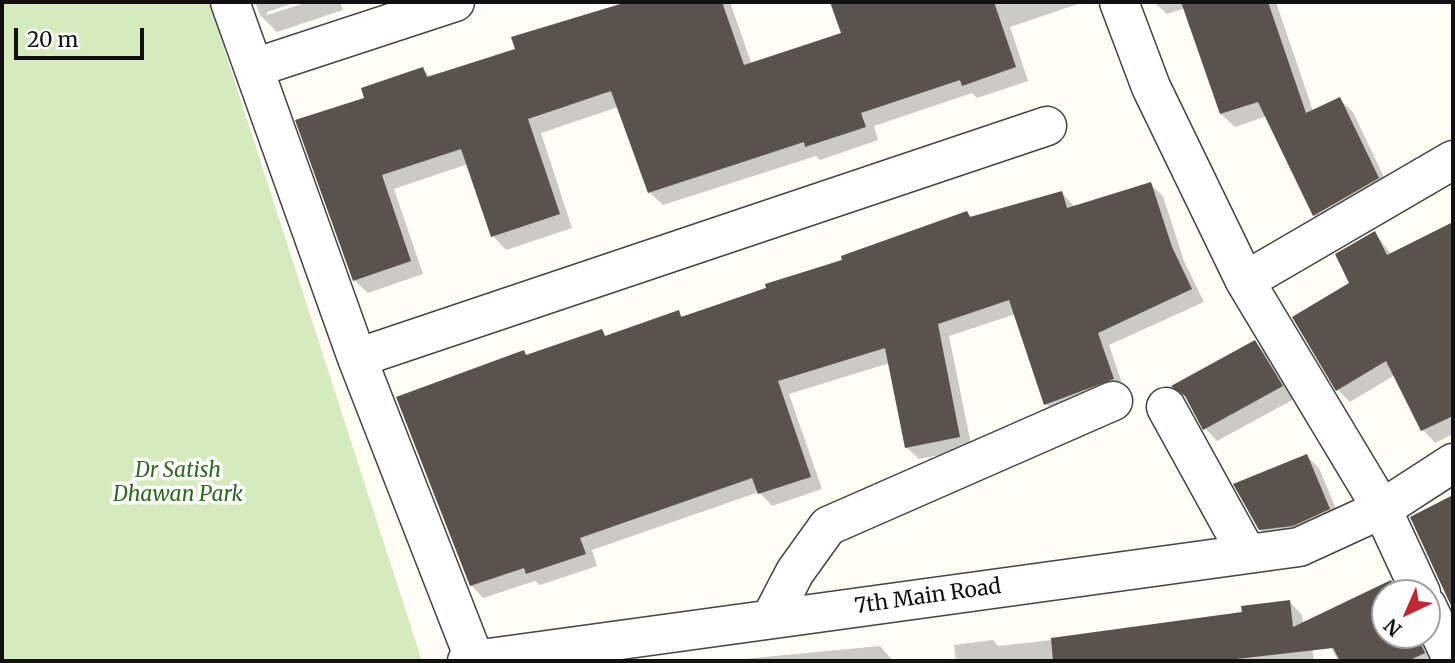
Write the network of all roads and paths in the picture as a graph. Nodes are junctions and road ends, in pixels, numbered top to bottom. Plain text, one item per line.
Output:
1 (230, 2) edge
2 (455, 2) edge
3 (1119, 2) edge
4 (254, 68) junction
5 (1047, 126) dead end
6 (1453, 160) edge
7 (1245, 281) junction
8 (357, 358) junction
9 (1113, 401) dead end
10 (1166, 407) dead end
11 (1453, 463) edge
12 (1382, 509) junction
13 (1247, 554) junction
14 (1414, 579) edge
15 (771, 618) junction
16 (1441, 636) edge
17 (470, 660) edge
18 (1453, 661) edge

1 - 4 street
2 - 4 street
3 - 7 street
4 - 8 street
5 - 8 street
6 - 7 street
7 - 12 street
8 - 17 street
9 - 15 street
10 - 13 street
11 - 12 street, 7th Main Road
12 - 13 street, 7th Main Road
12 - 14 street
13 - 15 street, 7th Main Road
15 - 17 street, 7th Main Road
16 - 18 street

